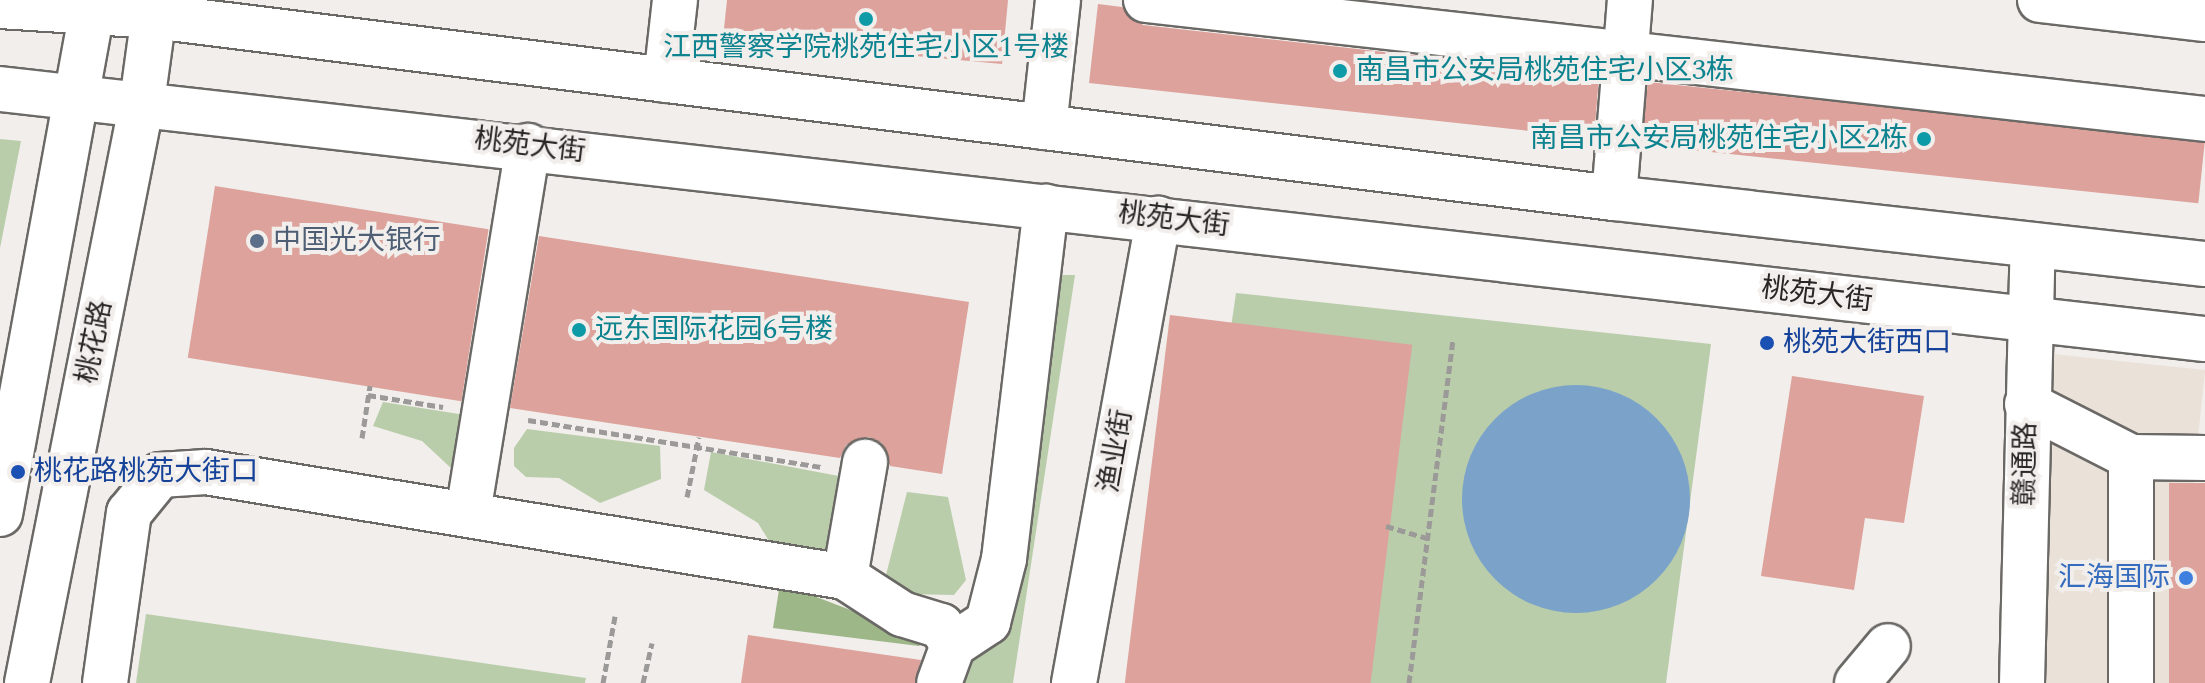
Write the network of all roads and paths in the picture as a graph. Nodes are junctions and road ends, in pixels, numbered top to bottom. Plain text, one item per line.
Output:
1 (675, 0) edge
2 (1058, 0) edge
3 (1146, 0) edge
4 (1630, 0) edge
5 (2040, 0) edge
6 (0, 6) edge
7 (93, 6) edge
8 (155, 8) edge
9 (2205, 19) edge
10 (1626, 54) junction
11 (666, 80) junction
12 (0, 89) edge
13 (79, 96) junction
14 (142, 102) junction
15 (2205, 119) edge
16 (1044, 127) junction
17 (528, 146) junction
18 (1614, 198) junction
19 (1046, 206) junction
20 (1158, 219) junction
21 (2033, 245) junction
22 (2205, 264) edge
23 (2028, 319) junction
24 (2205, 339) edge
25 (1453, 341) dead end
26 (370, 386) dead end
27 (368, 395) junction
28 (2027, 404) junction
29 (486, 414) junction
30 (699, 437) dead end
31 (362, 438) dead end
32 (697, 447) junction
33 (2131, 457) junction
34 (2205, 458) edge
35 (864, 468) joint
36 (687, 497) dead end
37 (468, 513) junction
38 (0, 514) edge
39 (1386, 526) dead end
40 (1427, 538) junction
41 (845, 577) junction
42 (615, 616) dead end
43 (652, 643) dead end
44 (1888, 646) dead end
45 (946, 664) edge
46 (27, 683) edge
47 (105, 683) edge
48 (603, 683) edge
49 (643, 683) edge
50 (1074, 683) edge
51 (1409, 683) edge
52 (1857, 683) edge
53 (2022, 683) edge
54 (2131, 683) edge

1 - 11 main road
2 - 16 main road
3 - 10 main road
4 - 10 main road
5 - 9 main road
6 - 7 main road
7 - 8 main road
7 - 13 main road
8 - 11 main road
8 - 14 main road, 桃花路
10 - 15 main road
10 - 18 main road
11 - 16 main road
12 - 13 main road, 桃苑大街
13 - 14 main road, 桃苑大街
13 - 38 main road
14 - 17 main road, 桃苑大街
14 - 46 main road, 桃花路
16 - 18 main road
17 - 19 main road, 桃苑大街
17 - 29 main road
18 - 21 main road
19 - 20 main road, 桃苑大街
19 - 45 main road
20 - 23 main road, 桃苑大街
20 - 50 main road, 渔业街
21 - 22 main road
21 - 23 main road, 赣通路
23 - 24 main road, 桃苑大街
23 - 28 main road, 赣通路
25 - 40 path
26 - 27 path
27 - 29 path
27 - 31 path
28 - 33 main road
28 - 53 main road, 赣通路
29 - 32 path
29 - 37 main road
30 - 32 path
32 - 35 path
32 - 36 path
33 - 34 main road
33 - 54 main road
35 - 41 main road
37 - 41 main road
37 - 47 main road
39 - 40 path
40 - 51 path
41 - 45 main road
42 - 48 path
43 - 49 path
44 - 52 main road

